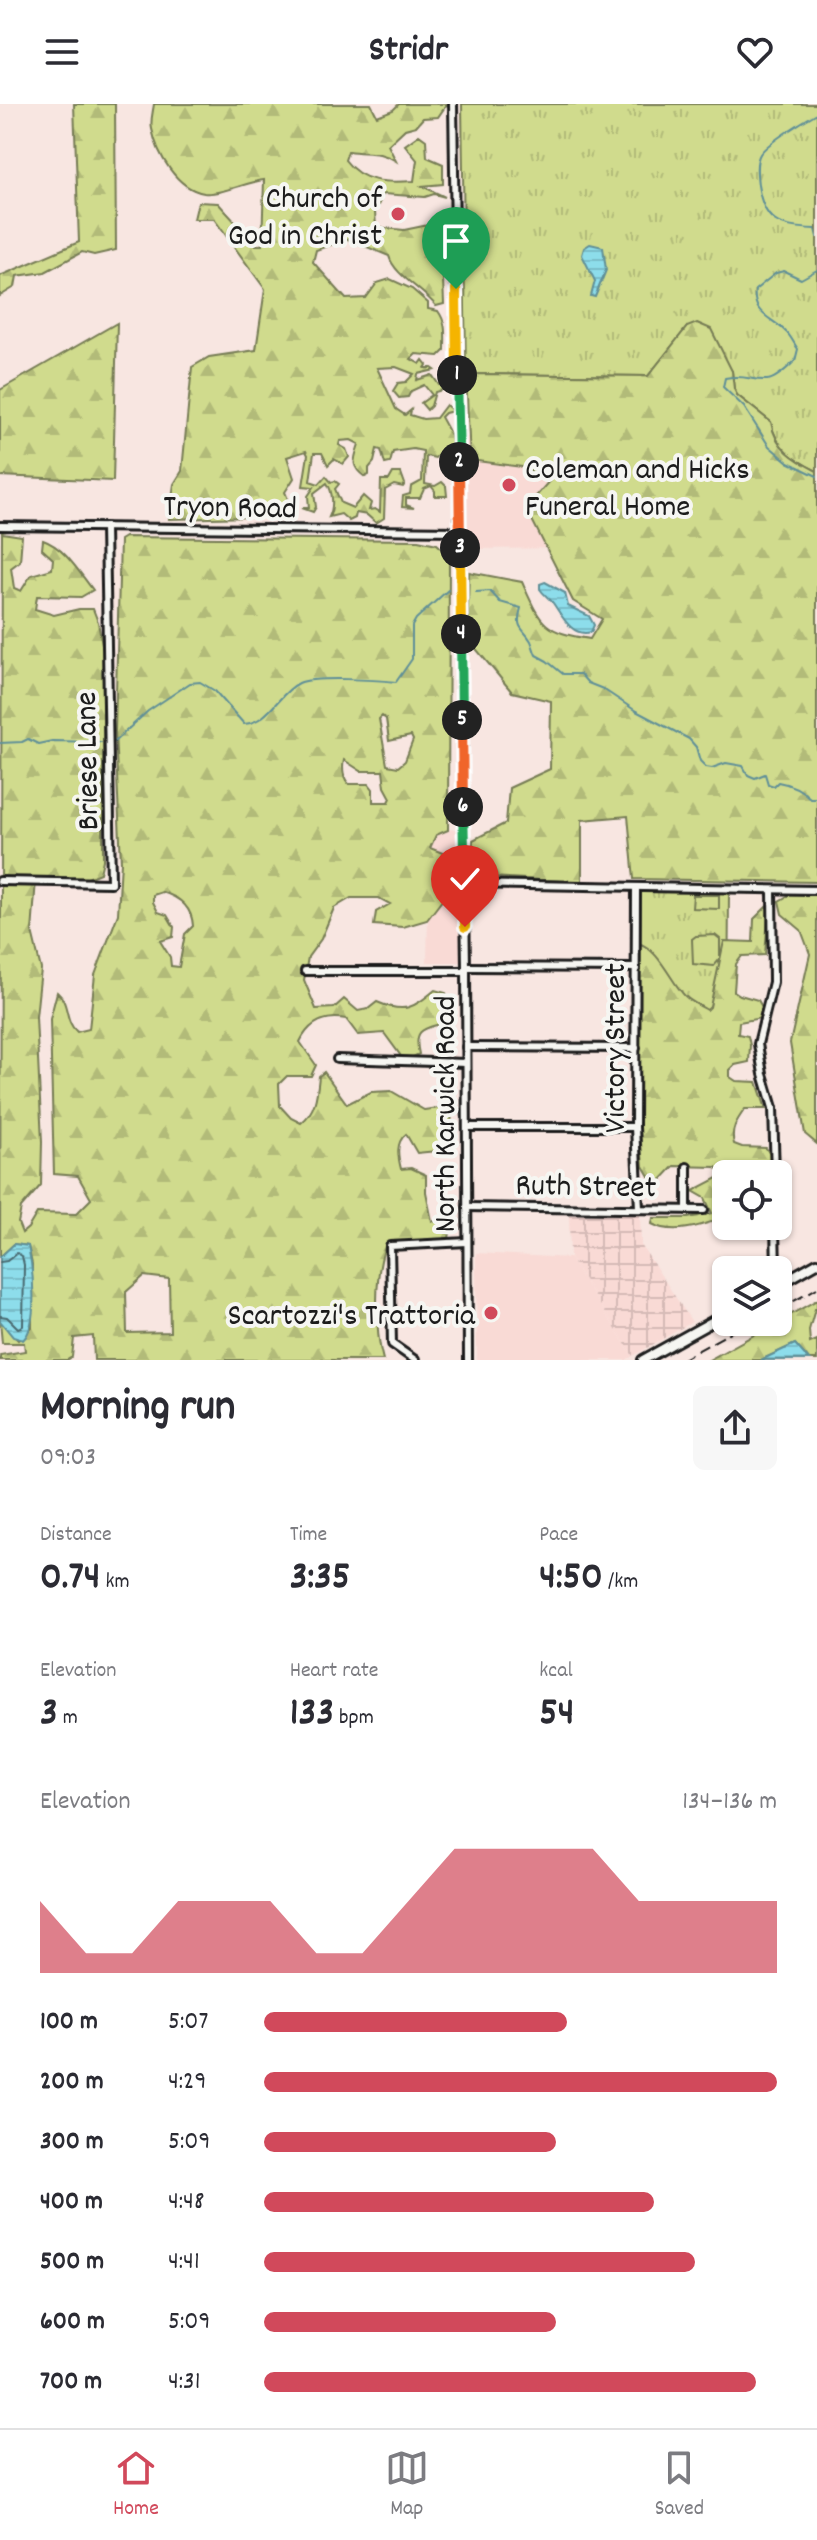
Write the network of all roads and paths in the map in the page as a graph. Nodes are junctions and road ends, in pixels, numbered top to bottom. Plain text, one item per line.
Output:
1 (453, 104) edge
2 (0, 526) edge
3 (105, 527) junction
4 (460, 531) junction
5 (0, 881) edge
6 (464, 884) junction
7 (636, 888) junction
8 (772, 890) junction
9 (817, 890) edge
10 (636, 968) junction
11 (466, 969) junction
12 (305, 971) dead end
13 (466, 1047) junction
14 (636, 1048) junction
15 (337, 1059) dead end
16 (466, 1063) junction
17 (467, 1127) junction
18 (635, 1127) junction
19 (775, 1160) edge
20 (687, 1167) dead end
21 (467, 1207) junction
22 (639, 1208) junction
23 (687, 1210) junction
24 (704, 1210) dead end
25 (467, 1242) junction
26 (817, 1263) edge
27 (792, 1277) edge
28 (712, 1322) edge
29 (415, 1360) edge
30 (468, 1360) edge
31 (643, 1360) edge

1 - 4 street, North Karwick Road
2 - 3 street, Tryon Road
3 - 4 street, Tryon Road
3 - 5 street, Briese Lane
4 - 6 street, North Karwick Road
6 - 7 street
6 - 11 street, North Karwick Road
7 - 8 street
7 - 10 street, Victory Street
8 - 9 street
8 - 19 street
10 - 11 street
10 - 14 street, Victory Street
11 - 12 street
11 - 13 street, North Karwick Road
13 - 14 street
13 - 16 street, North Karwick Road
14 - 18 street, Victory Street
15 - 16 street
16 - 17 street, North Karwick Road
17 - 18 street
17 - 21 street, North Karwick Road
18 - 22 street, Victory Street
20 - 23 street
21 - 22 street, Ruth Street
21 - 25 street, North Karwick Road
22 - 23 street, Ruth Street
23 - 24 street, Ruth Street
25 - 29 street
25 - 30 street, North Karwick Road
26 - 27 main road
28 - 31 main road

